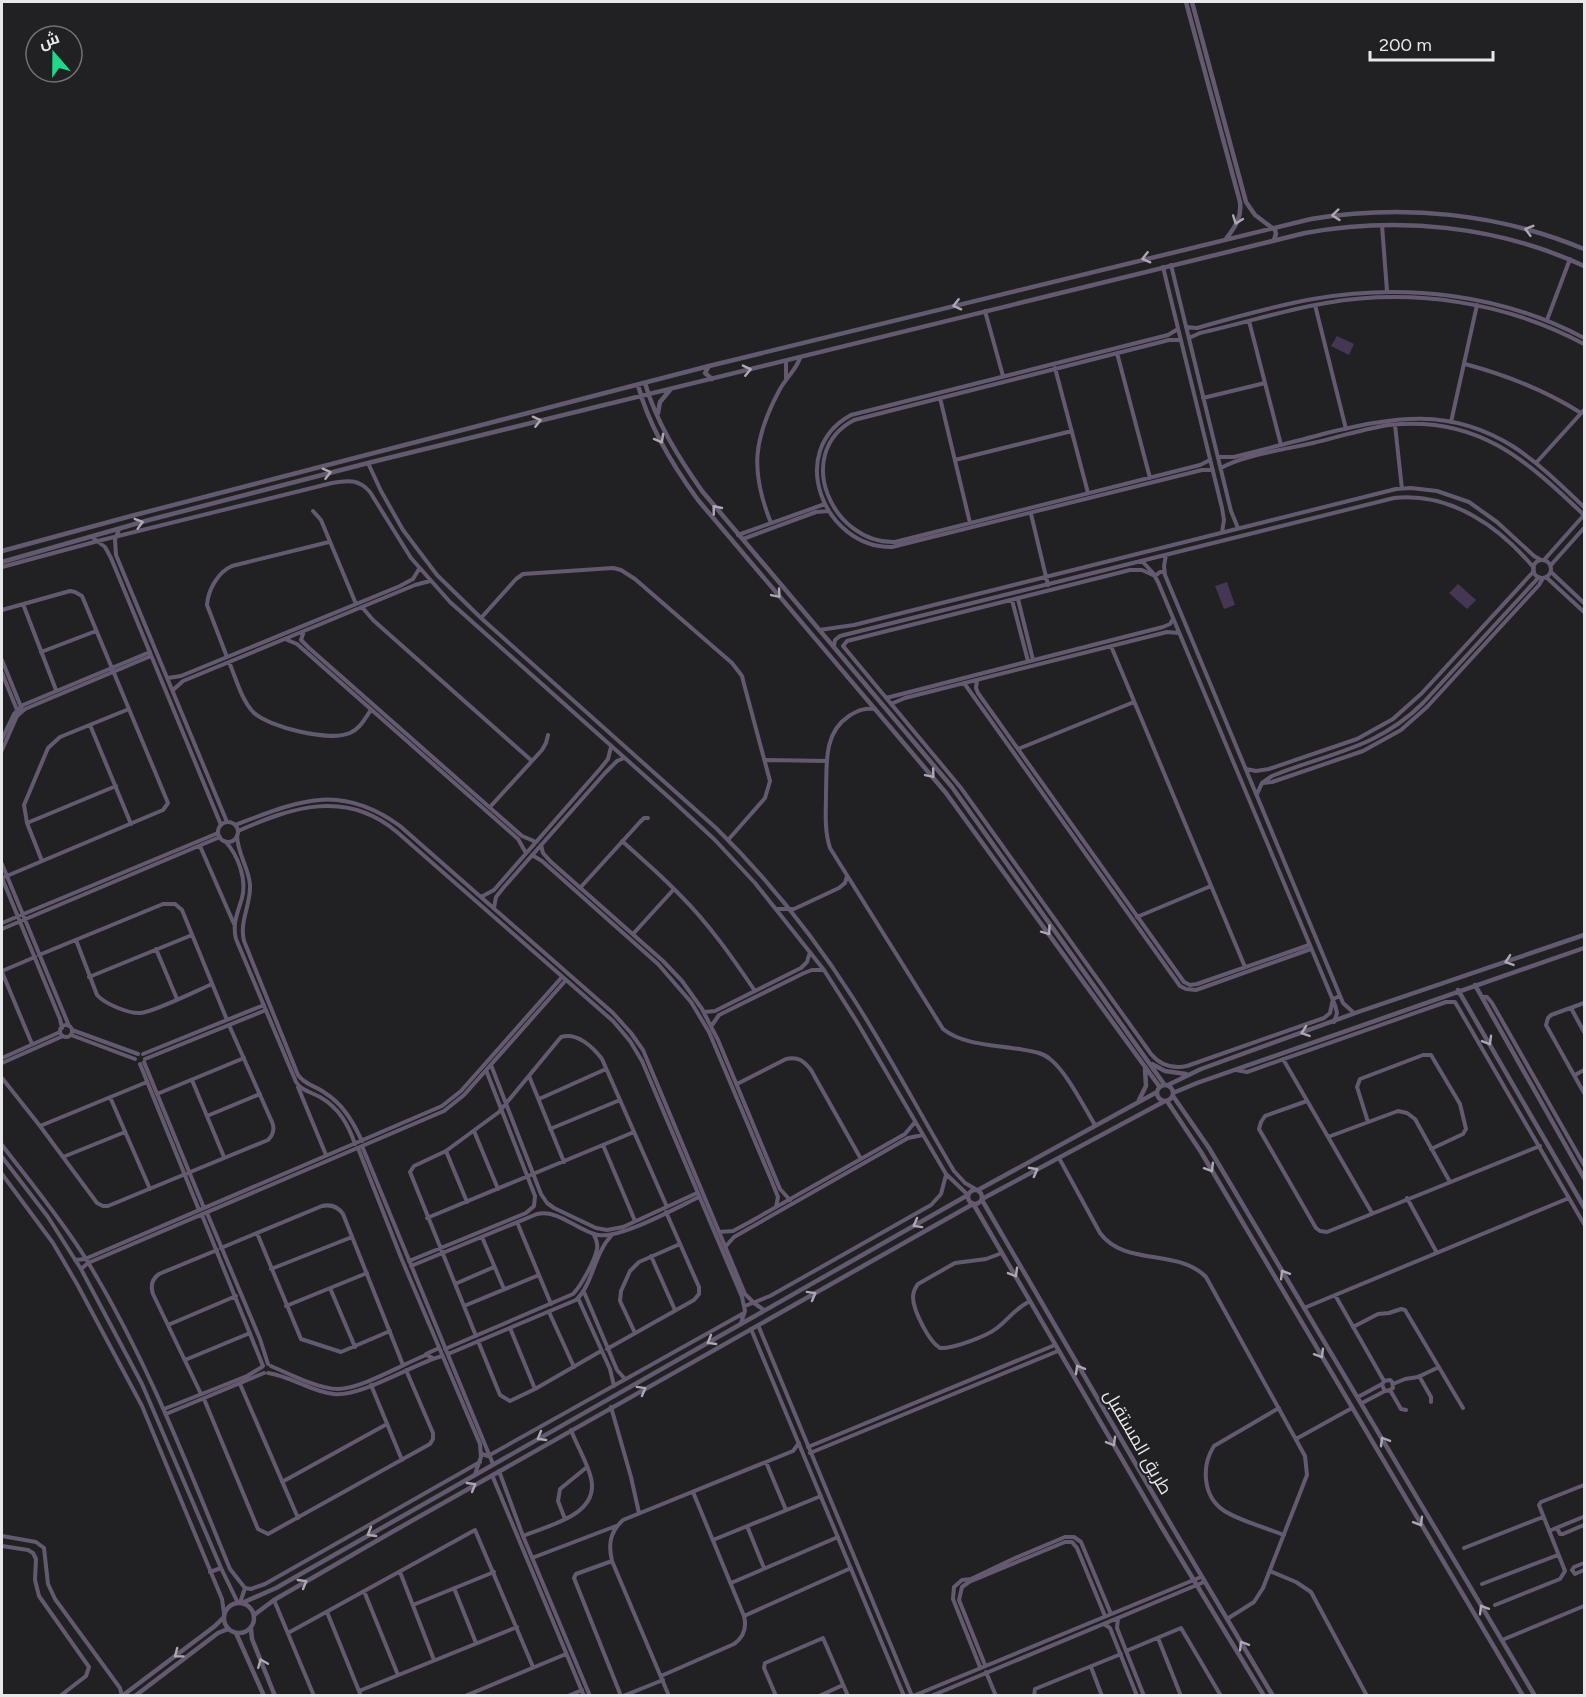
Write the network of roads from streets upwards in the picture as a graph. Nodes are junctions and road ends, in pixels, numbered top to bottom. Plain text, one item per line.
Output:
1 (1186, 2) edge
2 (1192, 2) edge
3 (1287, 224) junction
4 (1382, 225) junction
5 (1273, 227) junction
6 (1291, 236) junction
7 (1226, 239) junction
8 (1274, 240) junction
9 (1584, 249) edge
10 (1570, 259) junction
11 (1171, 265) junction
12 (1584, 266) edge
13 (1163, 267) junction
14 (1084, 273) junction
15 (1065, 278) junction
16 (1087, 286) junction
17 (1068, 291) junction
18 (1387, 291) junction
19 (1445, 297) junction
20 (1328, 300) junction
21 (1180, 302) junction
22 (1172, 304) junction
23 (1316, 305) junction
24 (1477, 305) junction
25 (985, 311) junction
26 (1547, 320) junction
27 (1221, 321) junction
28 (1249, 321) junction
29 (1186, 327) junction
30 (1222, 328) junction
31 (1178, 329) junction
32 (1189, 338) junction
33 (1584, 338) edge
34 (1181, 339) junction
35 (1584, 344) edge
36 (1117, 353) junction
37 (1101, 354) junction
38 (800, 358) junction
39 (786, 361) junction
40 (1465, 364) junction
41 (709, 366) junction
42 (1055, 368) junction
43 (1003, 376) junction
44 (711, 379) junction
45 (786, 379) junction
46 (645, 383) junction
47 (1265, 383) junction
48 (638, 385) junction
49 (674, 388) junction
50 (648, 394) junction
51 (641, 395) junction
52 (940, 398) junction
53 (1203, 398) junction
54 (1583, 412) edge
55 (520, 416) junction
56 (658, 416) junction
57 (1434, 420) junction
58 (498, 422) junction
59 (1451, 422) junction
60 (1210, 423) junction
61 (1202, 424) junction
62 (520, 425) junction
63 (1395, 425) junction
64 (1434, 425) junction
65 (1359, 428) junction
66 (1346, 429) junction
67 (501, 430) junction
68 (1071, 431) junction
69 (1281, 445) junction
70 (821, 448) junction
71 (827, 450) junction
72 (1248, 453) junction
73 (1218, 458) junction
74 (1250, 458) junction
75 (955, 460) junction
76 (1210, 460) junction
77 (368, 463) junction
78 (1536, 463) junction
79 (1221, 468) junction
80 (1213, 470) junction
81 (1150, 478) junction
82 (1402, 489) junction
83 (381, 491) junction
84 (217, 494) junction
85 (1086, 494) junction
86 (373, 496) junction
87 (227, 500) junction
88 (1085, 501) junction
89 (183, 503) junction
90 (825, 504) junction
91 (1230, 506) junction
92 (1584, 507) edge
93 (1222, 508) junction
94 (191, 509) junction
95 (1025, 509) junction
96 (313, 511) dead end
97 (812, 511) junction
98 (829, 511) junction
99 (1297, 513) junction
100 (1029, 515) junction
101 (1584, 515) edge
102 (1299, 521) junction
103 (771, 523) junction
104 (970, 523) junction
105 (1238, 528) junction
106 (1584, 528) edge
107 (119, 529) junction
108 (1222, 532) junction
109 (738, 535) junction
110 (116, 536) junction
111 (92, 537) junction
112 (922, 538) junction
113 (742, 540) junction
114 (1191, 540) junction
115 (98, 541) junction
116 (329, 542) junction
117 (1519, 542) junction
118 (1557, 545) junction
119 (1194, 548) junction
120 (1514, 548) junction
121 (2, 551) edge
122 (1563, 551) junction
123 (1167, 555) junction
124 (1543, 560) junction
125 (1142, 561) junction
126 (2, 562) edge
127 (1551, 566) junction
128 (2, 567) edge
129 (419, 569) junction
130 (1105, 570) junction
131 (1534, 570) junction
132 (1164, 572) junction
133 (1551, 572) junction
134 (1107, 576) junction
135 (1155, 576) junction
136 (1046, 577) junction
137 (1543, 577) junction
138 (430, 582) junction
139 (1048, 585) junction
140 (1521, 585) junction
141 (400, 588) junction
142 (1527, 590) junction
143 (1015, 599) junction
144 (988, 600) junction
145 (1584, 603) edge
146 (22, 604) junction
147 (356, 604) junction
148 (989, 606) junction
149 (362, 607) junction
150 (2, 610) edge
151 (1584, 612) edge
152 (481, 618) junction
153 (1173, 618) junction
154 (854, 625) junction
155 (97, 630) junction
156 (819, 630) junction
157 (304, 631) junction
158 (856, 633) junction
159 (1179, 633) junction
160 (1144, 635) junction
161 (501, 637) junction
162 (285, 639) junction
163 (495, 644) junction
164 (1111, 646) junction
165 (834, 647) junction
166 (307, 650) junction
167 (41, 652) junction
168 (150, 654) junction
169 (2, 660) edge
170 (228, 660) junction
171 (1031, 661) junction
172 (113, 669) junction
173 (2, 673) edge
174 (188, 676) junction
175 (168, 678) junction
176 (3, 680) edge
177 (977, 680) junction
178 (964, 683) junction
179 (68, 688) junction
180 (56, 691) junction
181 (173, 691) junction
182 (864, 696) junction
183 (978, 697) junction
184 (886, 698) junction
185 (1134, 702) junction
186 (891, 704) junction
187 (19, 709) junction
188 (129, 709) junction
189 (371, 710) junction
190 (860, 710) junction
191 (876, 710) junction
192 (90, 724) junction
193 (904, 730) junction
194 (548, 735) dead end
195 (898, 735) junction
196 (2, 740) edge
197 (913, 740) junction
198 (907, 745) junction
199 (612, 747) junction
200 (1018, 749) junction
201 (2, 750) edge
202 (624, 758) junction
203 (766, 760) junction
204 (532, 761) junction
205 (827, 761) junction
206 (1246, 768) junction
207 (600, 769) junction
208 (1269, 769) junction
209 (655, 772) junction
210 (605, 773) junction
211 (1272, 776) junction
212 (648, 779) junction
213 (1262, 783) junction
214 (116, 786) junction
215 (1256, 795) junction
216 (490, 807) junction
217 (648, 818) dead end
218 (227, 822) junction
219 (27, 823) junction
220 (131, 824) junction
221 (221, 825) junction
222 (235, 825) junction
223 (1071, 829) junction
224 (238, 833) junction
225 (219, 835) junction
226 (518, 835) junction
227 (1274, 837) junction
228 (728, 840) junction
229 (1265, 840) junction
230 (225, 841) junction
231 (622, 841) junction
232 (536, 842) junction
233 (420, 844) junction
234 (541, 845) junction
235 (200, 846) junction
236 (416, 848) junction
237 (526, 853) junction
238 (532, 855) junction
239 (42, 861) junction
240 (548, 863) junction
241 (2, 864) edge
242 (847, 876) junction
243 (3, 877) edge
244 (1211, 886) junction
245 (580, 888) junction
246 (494, 890) junction
247 (674, 890) junction
248 (499, 893) junction
249 (481, 897) junction
250 (494, 909) junction
251 (776, 909) junction
252 (792, 910) junction
253 (1137, 917) junction
254 (21, 918) junction
255 (786, 921) junction
256 (2, 923) edge
257 (234, 925) junction
258 (2, 928) edge
259 (633, 934) junction
260 (192, 935) junction
261 (1584, 935) edge
262 (76, 940) junction
263 (640, 944) junction
264 (1559, 944) junction
265 (1310, 947) junction
266 (1584, 948) edge
267 (156, 949) junction
268 (1542, 950) junction
269 (810, 951) junction
270 (1562, 955) junction
271 (37, 956) junction
272 (1546, 961) junction
273 (1245, 967) junction
274 (824, 970) junction
275 (2, 971) edge
276 (799, 972) junction
277 (89, 977) junction
278 (259, 978) junction
279 (564, 978) junction
280 (254, 981) junction
281 (212, 984) junction
282 (1475, 985) junction
283 (1458, 990) junction
284 (755, 991) junction
285 (1340, 996) junction
286 (1482, 997) junction
287 (177, 999) junction
288 (1333, 999) junction
289 (1465, 1002) junction
290 (1584, 1003) edge
291 (1458, 1005) junction
292 (265, 1007) junction
293 (1571, 1008) junction
294 (722, 1010) junction
295 (704, 1012) junction
296 (613, 1013) junction
297 (1355, 1013) junction
298 (608, 1017) junction
299 (228, 1022) junction
300 (1334, 1022) junction
301 (711, 1025) junction
302 (71, 1028) junction
303 (62, 1032) junction
304 (1584, 1032) edge
305 (71, 1035) junction
306 (1126, 1036) junction
307 (32, 1044) junction
308 (286, 1052) junction
309 (139, 1056) junction
310 (2, 1058) edge
311 (244, 1058) junction
312 (1283, 1059) junction
313 (143, 1062) junction
314 (2, 1063) edge
315 (1143, 1063) junction
316 (1150, 1063) junction
317 (490, 1065) junction
318 (606, 1069) junction
319 (1201, 1069) junction
320 (1235, 1069) junction
321 (486, 1070) junction
322 (1584, 1070) edge
323 (1189, 1074) junction
324 (529, 1075) junction
325 (1575, 1075) junction
326 (2, 1078) edge
327 (192, 1080) junction
328 (147, 1082) junction
329 (296, 1082) junction
330 (1197, 1083) junction
331 (737, 1084) junction
332 (1162, 1087) junction
333 (1584, 1093) edge
334 (157, 1094) junction
335 (260, 1094) junction
336 (1173, 1095) junction
337 (110, 1097) junction
338 (539, 1099) junction
339 (620, 1100) junction
340 (1166, 1101) junction
341 (1307, 1101) junction
342 (1137, 1102) junction
343 (506, 1104) junction
344 (501, 1109) junction
345 (207, 1116) junction
346 (915, 1121) junction
347 (1368, 1122) junction
348 (1095, 1125) junction
349 (40, 1126) junction
350 (550, 1129) junction
351 (474, 1131) junction
352 (125, 1132) junction
353 (634, 1132) junction
354 (923, 1135) junction
355 (906, 1136) junction
356 (1328, 1137) junction
357 (362, 1141) junction
358 (682, 1144) junction
359 (2, 1145) edge
360 (603, 1145) junction
361 (358, 1146) junction
362 (677, 1146) junction
363 (1540, 1146) junction
364 (1209, 1148) junction
365 (1431, 1149) junction
366 (446, 1151) junction
367 (1201, 1152) junction
368 (326, 1155) junction
369 (2, 1157) edge
370 (63, 1157) junction
371 (224, 1158) junction
372 (1059, 1158) junction
373 (861, 1159) junction
374 (564, 1162) junction
375 (1584, 1165) edge
376 (187, 1173) junction
377 (2, 1174) edge
378 (946, 1174) junction
379 (530, 1175) junction
380 (1584, 1178) edge
381 (1450, 1182) junction
382 (150, 1188) junction
383 (498, 1189) junction
384 (778, 1190) junction
385 (977, 1190) junction
386 (698, 1195) junction
387 (968, 1195) junction
388 (1407, 1198) junction
389 (1570, 1198) junction
390 (790, 1200) junction
391 (982, 1200) junction
392 (466, 1202) junction
393 (974, 1204) junction
394 (667, 1207) junction
395 (777, 1207) junction
396 (1584, 1207) edge
397 (203, 1211) junction
398 (666, 1212) junction
399 (1372, 1213) junction
400 (428, 1218) junction
401 (635, 1221) junction
402 (517, 1222) junction
403 (995, 1223) junction
404 (1584, 1224) edge
405 (987, 1228) junction
406 (719, 1232) junction
407 (257, 1233) junction
408 (736, 1233) junction
409 (594, 1234) junction
410 (611, 1236) junction
411 (352, 1237) junction
412 (482, 1237) junction
413 (680, 1244) junction
414 (725, 1246) junction
415 (219, 1249) junction
416 (441, 1251) junction
417 (1002, 1253) junction
418 (1437, 1253) junction
419 (651, 1256) junction
420 (75, 1260) junction
421 (87, 1261) junction
422 (410, 1264) junction
423 (494, 1267) junction
424 (81, 1269) junction
425 (271, 1269) junction
426 (367, 1273) junction
427 (539, 1275) junction
428 (455, 1284) junction
429 (330, 1288) junction
430 (504, 1289) junction
431 (583, 1290) junction
432 (1335, 1295) junction
433 (236, 1296) junction
434 (578, 1298) junction
435 (1030, 1300) junction
436 (754, 1303) junction
437 (427, 1304) junction
438 (551, 1304) junction
439 (286, 1306) junction
440 (422, 1306) junction
441 (464, 1306) junction
442 (745, 1306) junction
443 (1304, 1308) junction
444 (675, 1310) junction
445 (764, 1310) junction
446 (549, 1312) junction
447 (744, 1313) junction
448 (593, 1322) junction
449 (741, 1323) junction
450 (168, 1325) junction
451 (758, 1325) junction
452 (1353, 1327) junction
453 (510, 1328) junction
454 (751, 1329) junction
455 (390, 1332) junction
456 (250, 1333) junction
457 (635, 1333) junction
458 (476, 1336) junction
459 (478, 1341) junction
460 (1055, 1345) junction
461 (355, 1347) junction
462 (439, 1348) junction
463 (445, 1348) junction
464 (607, 1349) junction
465 (601, 1350) junction
466 (1058, 1351) junction
467 (426, 1355) junction
468 (445, 1355) junction
469 (433, 1359) junction
470 (185, 1360) junction
471 (270, 1365) junction
472 (403, 1365) junction
473 (262, 1366) junction
474 (574, 1367) junction
475 (1439, 1367) junction
476 (406, 1370) junction
477 (994, 1370) junction
478 (266, 1373) junction
479 (618, 1373) junction
480 (612, 1375) junction
481 (996, 1376) junction
482 (1419, 1376) junction
483 (626, 1379) junction
484 (1383, 1382) junction
485 (240, 1384) junction
486 (1393, 1384) junction
487 (370, 1385) junction
488 (614, 1386) junction
489 (459, 1389) junction
490 (536, 1389) junction
491 (1388, 1390) junction
492 (202, 1396) junction
493 (1358, 1398) junction
494 (601, 1402) junction
495 (1431, 1402) dead end
496 (1362, 1403) junction
497 (611, 1407) junction
498 (1279, 1408) junction
499 (1352, 1408) junction
500 (1463, 1408) dead end
501 (1406, 1410) dead end
502 (605, 1411) junction
503 (165, 1412) junction
504 (795, 1416) junction
505 (789, 1418) junction
506 (874, 1419) junction
507 (387, 1424) junction
508 (877, 1425) junction
509 (571, 1430) junction
510 (1296, 1439) junction
511 (799, 1443) junction
512 (808, 1447) junction
513 (793, 1450) junction
514 (802, 1452) junction
515 (482, 1453) junction
516 (810, 1453) junction
517 (490, 1455) junction
518 (402, 1460) junction
519 (480, 1462) junction
520 (766, 1462) junction
521 (493, 1464) junction
522 (587, 1467) junction
523 (499, 1471) junction
524 (475, 1474) junction
525 (492, 1475) junction
526 (282, 1482) junction
527 (1584, 1485) edge
528 (693, 1492) junction
529 (507, 1494) junction
530 (501, 1496) junction
531 (821, 1496) junction
532 (786, 1510) junction
533 (639, 1513) junction
534 (1543, 1517) junction
535 (298, 1518) junction
536 (565, 1519) junction
537 (617, 1526) junction
538 (747, 1526) junction
539 (1584, 1526) edge
540 (1557, 1528) junction
541 (1549, 1531) junction
542 (1284, 1535) junction
543 (2, 1536) edge
544 (523, 1536) junction
545 (838, 1537) junction
546 (713, 1540) junction
547 (2, 1546) edge
548 (1464, 1548) dead end
549 (1558, 1555) junction
550 (1023, 1557) junction
551 (532, 1558) junction
552 (612, 1561) junction
553 (1584, 1563) edge
554 (221, 1568) junction
555 (764, 1568) junction
556 (851, 1568) junction
557 (1459, 1569) junction
558 (1584, 1570) edge
559 (1270, 1571) junction
560 (210, 1572) junction
561 (400, 1572) junction
562 (494, 1572) junction
563 (1450, 1574) junction
564 (1093, 1577) junction
565 (1464, 1577) junction
566 (1203, 1579) junction
567 (1195, 1582) junction
568 (1455, 1582) junction
569 (731, 1583) junction
570 (1482, 1584) dead end
571 (245, 1588) junction
572 (454, 1588) junction
573 (867, 1588) junction
574 (364, 1591) junction
575 (861, 1591) junction
576 (274, 1600) junction
577 (240, 1603) junction
578 (413, 1605) junction
579 (1495, 1605) dead end
580 (1584, 1606) edge
581 (327, 1612) junction
582 (1111, 1614) junction
583 (224, 1615) junction
584 (254, 1615) junction
585 (744, 1616) junction
586 (1105, 1616) junction
587 (1119, 1617) junction
588 (1227, 1620) junction
589 (1103, 1624) junction
590 (517, 1626) junction
591 (228, 1629) junction
592 (251, 1629) junction
593 (1119, 1632) junction
594 (236, 1633) junction
595 (288, 1633) junction
596 (1113, 1635) junction
597 (1158, 1638) junction
598 (198, 1639) junction
599 (1502, 1640) junction
600 (476, 1643) junction
601 (203, 1644) junction
602 (1126, 1651) junction
603 (566, 1653) junction
604 (1121, 1654) junction
605 (434, 1660) junction
606 (985, 1665) junction
607 (533, 1667) junction
608 (980, 1667) junction
609 (1091, 1667) junction
610 (986, 1672) junction
611 (398, 1675) junction
612 (662, 1678) junction
613 (843, 1685) junction
614 (582, 1690) junction
615 (360, 1693) edge
616 (60, 1695) edge
617 (122, 1695) edge
618 (135, 1695) edge
619 (264, 1695) edge
620 (275, 1695) edge
621 (314, 1695) edge
622 (467, 1695) edge
623 (568, 1695) edge
624 (584, 1695) edge
625 (590, 1695) edge
626 (622, 1695) edge
627 (669, 1695) edge
628 (776, 1695) edge
629 (819, 1695) edge
630 (848, 1695) edge
631 (904, 1695) edge
632 (913, 1695) edge
633 (931, 1695) edge
634 (996, 1695) edge
635 (1034, 1695) edge
636 (1102, 1695) edge
637 (1137, 1695) edge
638 (1144, 1695) edge
639 (1181, 1695) edge
640 (1221, 1695) edge
641 (1264, 1695) edge
642 (1273, 1695) edge
643 (1367, 1695) edge
644 (1522, 1695) edge
645 (1535, 1695) edge

1 -> 7 street
2 - 5 street
3 - 5 street
3 - 6 street
9 -> 3 street
4 - 6 street
4 - 10 street
4 - 18 street
5 - 7 street
5 - 8 street
6 - 8 street
7 -> 14 street
8 - 11 street
10 - 12 street
10 - 26 street
11 - 13 street
11 - 21 street
13 - 16 street
13 - 22 street
14 - 15 street
14 - 16 street
15 - 17 street
15 -> 41 street
16 - 17 street
17 - 25 street
18 - 19 street
18 - 20 street
19 - 20 street
19 - 24 street
19 - 26 street
20 - 23 street
20 - 27 street
21 - 22 street
21 - 29 street
22 - 31 street
23 - 28 street
23 - 66 street
24 - 35 street
24 - 40 street
25 - 38 street
25 - 43 street
26 - 33 street
27 - 29 street
27 - 30 street
28 - 30 street
28 - 47 street
29 - 32 street
30 - 32 street
31 - 34 street
31 - 37 street
32 - 53 street
34 - 36 street
34 - 61 street
36 - 37 street
36 - 81 street
37 - 42 street
37 - 43 street
38 - 39 street
38 - 45 street
44 -> 39 street
39 - 45 street
40 - 54 street
40 - 59 street
41 - 44 street
41 - 46 street
42 - 52 street
42 - 68 street
43 - 70 street
44 - 49 street
45 - 103 street
46 - 48 street
46 - 50 street
47 - 53 street
47 - 69 street
48 - 51 street
48 - 55 street
49 - 50 street
49 - 56 street
50 - 51 street
50 - 56 street
62 -> 51 street
51 -> 182 street
52 - 71 street
52 - 75 street
53 - 60 street
54 - 78 street
55 - 58 street
55 - 62 street
109 -> 56 street
57 - 59 street
57 - 64 street
57 - 65 street
58 - 67 street
58 - 84 street
59 - 78 street
60 - 61 street
60 - 73 street
61 - 76 street
62 - 67 street
63 - 64 street
63 - 65 street
63 - 82 street
64 - 101 street
65 - 66 street
65 - 74 street
66 - 69 street
67 - 77 street
68 - 75 street
68 - 85 street
69 - 72 street
70 - 71 street
70 - 90 street
71 - 112 street
72 - 73 street
72 - 74 street
73 - 79 street
74 - 79 street
75 - 104 street
76 - 80 street
76 - 81 street
77 - 83 street
87 -> 77 street
78 - 92 street
79 - 91 street
80 - 88 street
80 - 93 street
81 - 85 street
82 - 99 street
82 - 117 street
83 - 86 street
83 - 152 street
84 - 87 street
84 - 89 street
85 - 88 street
85 - 95 street
86 - 110 street
86 - 129 street
87 - 94 street
88 - 100 street
89 - 94 street
89 - 121 street
90 - 97 street
90 - 98 street
91 - 93 street
91 - 105 street
93 - 108 street
107 -> 94 street
95 - 100 street
95 - 104 street
96 - 116 street
97 - 98 street
97 - 103 street
97 - 113 street
98 - 112 street
99 - 102 street
99 - 105 street
100 - 112 street
100 - 136 street
101 - 118 street
102 - 119 street
102 - 120 street
103 - 109 street
104 - 112 street
105 - 108 street
106 - 122 street
107 - 110 street
107 - 111 street
108 - 114 street
109 - 113 street
110 - 115 street
110 - 175 street
111 - 115 street
111 - 126 street
113 - 156 street
114 - 119 street
114 - 136 street
115 - 128 street
115 - 168 street
116 - 147 street
116 - 170 street
117 - 120 street
117 - 124 street
118 - 122 street
118 - 124 street
119 - 123 street
120 - 131 street
122 - 127 street
123 - 125 street
123 - 132 street
124 - 127 street
124 - 131 street
125 - 130 street
125 - 135 street
127 - 133 street
129 - 138 street
129 - 141 street
130 - 134 street
130 - 139 street
131 - 137 street
131 - 140 street
132 - 135 street
132 - 206 street
133 - 137 street
133 - 145 street
134 - 135 street
134 - 143 street
135 - 153 street
136 - 139 street
136 - 154 street
137 - 142 street
137 - 151 street
137 - 213 street
138 - 141 street
138 - 163 street
139 - 144 street
140 - 142 street
140 - 208 street
141 - 147 street
141 - 149 street
142 - 211 street
143 - 148 street
143 - 171 street
144 - 148 street
144 - 158 street
146 - 150 street
146 - 155 street
146 - 167 street
147 - 170 street
148 - 184 street
149 - 157 street
149 - 204 street
152 - 161 street
152 - 203 street
153 - 159 street
153 - 160 street
154 - 156 street
154 - 158 street
155 - 167 street
155 - 172 street
156 - 165 street
157 - 162 street
157 - 166 street
158 - 165 street
159 - 160 street
159 - 229 street
160 - 164 street
160 - 171 street
161 - 163 street
161 - 209 street
162 - 166 street
162 - 170 street
163 - 199 street
164 - 177 street
164 - 185 street
165 - 193 street
166 - 189 street
166 - 216 street
167 - 180 street
168 - 172 street
168 - 221 street
169 - 187 street
170 - 174 street
170 - 189 street
171 - 184 street
172 - 179 street
172 - 188 street
173 - 176 street
174 - 175 street
174 - 181 street
175 - 181 street
176 - 187 street
177 - 178 street
177 - 183 street
178 - 183 street
178 - 186 street
179 - 180 street
179 - 201 street
180 - 187 street
181 - 218 street
182 - 190 street
182 - 191 street
183 - 200 street
183 - 223 street
184 - 186 street
185 - 200 street
185 - 244 street
186 - 288 street
187 - 196 street
188 - 192 street
188 - 220 street
189 - 226 street
190 - 191 street
190 - 205 street
191 - 195 street
192 - 214 street
192 - 219 street
193 - 195 street
193 - 197 street
194 - 204 street
195 - 198 street
197 - 198 street
197 - 306 street
198 -> 306 street
199 - 202 street
199 - 207 street
200 - 223 street
202 - 210 street
202 - 212 street
203 - 205 street
203 - 228 street
204 - 216 street
205 - 242 street
206 - 208 street
206 - 215 street
207 - 210 street
207 - 232 street
208 - 211 street
209 - 212 street
209 - 228 street
210 - 234 street
211 - 213 street
212 - 251 street
213 - 215 street
214 - 219 street
214 - 220 street
215 - 227 street
216 - 226 street
217 - 231 street
218 - 221 street
218 - 222 street
219 - 239 street
220 - 239 street
221 - 225 street
222 - 224 street
222 - 233 street
223 - 253 street
223 - 265 street
224 - 230 street
224 - 236 street
224 - 278 street
225 - 230 street
225 - 235 street
225 - 254 street
226 - 232 street
226 - 237 street
227 - 229 street
227 - 285 street
228 - 252 street
229 - 265 street
230 - 257 street
231 - 245 street
231 - 247 street
232 - 237 street
233 - 236 street
233 - 249 street
234 - 238 street
234 - 240 street
235 - 254 street
235 - 257 street
236 - 279 street
237 - 246 street
238 - 240 street
238 - 248 street
239 - 243 street
240 - 245 street
240 - 263 street
241 - 243 street
242 - 252 street
242 - 348 street
243 - 254 street
244 - 253 street
244 - 273 street
245 - 259 street
246 - 248 street
246 - 249 street
247 - 259 street
247 - 284 street
248 - 250 street
249 - 250 street
250 - 296 street
251 - 252 street
251 - 255 street
252 - 255 street
252 - 385 street
253 - 273 street
254 - 256 street
254 - 258 street
254 - 271 street
255 - 269 street
257 - 280 street
259 - 263 street
260 - 262 street
260 - 267 street
260 - 281 street
261 - 264 street
262 - 271 street
262 - 277 street
263 - 295 street
263 - 384 street
264 - 268 street
264 - 270 street
265 - 273 street
265 - 288 street
266 - 270 street
267 - 277 street
267 - 287 street
268 - 272 street
268 -> 297 street
269 - 274 street
269 - 276 street
270 - 272 street
271 - 275 street
271 - 302 street
271 - 303 street
272 - 282 street
274 - 276 street
274 - 346 street
275 - 307 street
276 - 284 street
276 - 294 street
277 - 287 street
278 - 280 street
278 - 308 street
279 - 298 street
279 - 317 street
279 - 357 street
280 - 292 street
281 - 287 street
281 - 299 street
282 - 283 street
282 - 286 street
283 - 289 street
283 - 320 street
284 - 294 street
285 - 288 street
285 - 297 street
286 - 375 street
286 - 380 street
288 - 300 street
289 - 291 street
289 -> 396 street
290 - 293 street
291 - 312 street
291 - 363 street
292 - 299 street
292 - 308 street
293 - 304 street
293 - 325 street
294 - 295 street
294 - 301 street
295 - 301 street
296 - 298 street
296 - 358 street
297 - 300 street
298 - 362 street
299 - 309 street
299 - 311 street
299 - 313 street
300 -> 319 street
301 - 331 street
302 - 303 street
302 - 305 street
302 - 309 street
303 - 305 street
303 - 307 street
303 - 314 street
305 - 309 street
306 - 315 street
306 - 316 street
307 - 310 street
308 - 329 street
308 - 357 street
309 - 313 street
309 - 313 street
311 - 327 street
311 - 335 street
312 - 320 street
312 - 341 street
313 - 328 street
313 - 334 street
315 - 332 street
315 - 342 street
316 - 323 street
316 - 332 street
317 - 321 street
317 - 343 street
318 - 324 street
318 - 338 street
318 - 339 street
319 - 323 street
319 - 330 street
320 - 330 street
321 - 344 street
321 - 361 street
322 - 325 street
323 - 332 street
324 - 338 street
324 - 343 street
325 - 333 street
326 - 349 street
327 - 334 street
327 - 345 street
328 - 337 street
328 - 376 street
329 - 361 street
329 - 368 street
330 - 336 street
331 - 373 street
331 - 384 street
332 - 336 street
332 - 340 street
332 - 342 street
334 - 376 street
335 - 345 street
335 - 371 street
336 - 340 street
336 - 364 street
337 - 349 street
337 - 352 street
338 - 350 street
339 - 350 street
339 - 353 street
340 - 367 street
340 - 372 street
341 - 356 street
341 - 399 street
342 - 348 street
343 - 344 street
343 - 379 street
344 - 351 street
344 - 379 street
345 - 371 street
346 - 354 street
346 - 355 street
347 - 356 street
347 - 365 street
347 - 365 street
348 - 385 street
349 - 370 street
350 - 374 street
351 - 366 street
351 - 383 street
352 - 370 street
352 - 382 street
353 - 360 street
353 - 394 street
354 - 355 street
354 - 378 street
355 - 373 street
355 - 408 street
356 - 399 street
357 - 361 street
358 - 362 street
358 - 406 street
359 - 421 street
360 - 374 street
360 - 401 street
361 - 368 street
361 - 397 street
361 - 422 street
361 - 440 street
362 - 386 street
363 - 381 street
363 - 389 street
364 - 367 street
443 -> 364 street
365 - 381 street
366 - 392 street
366 - 400 street
367 -> 499 street
368 - 397 street
369 - 420 street
370 - 382 street
371 - 376 street
391 -> 372 street
372 - 498 street
373 - 390 street
374 - 379 street
376 - 382 street
376 - 397 street
377 - 560 street
378 - 387 street
378 - 436 street
379 - 383 street
379 - 401 street
379 - 416 street
381 - 388 street
383 - 392 street
384 - 390 street
384 - 395 street
385 - 387 street
385 - 391 street
386 - 394 street
386 - 398 street
386 - 442 street
387 - 393 street
387 -> 445 street
388 - 399 street
388 - 418 street
389 - 404 street
389 - 418 street
390 - 395 street
391 - 393 street
391 - 403 street, طريق المستقبل
392 - 400 street
393 - 405 street, طريق المستقبل
451 -> 393 street
394 - 401 street
395 - 408 street
397 - 415 street
397 - 421 street
398 - 410 street
398 - 413 street
400 - 416 street
402 - 409 street
402 - 412 street
402 - 427 street
403 - 405 street
566 -> 403 street, طريق المستقبل
405 - 417 street, طريق المستقبل
406 - 408 street
406 - 414 street
407 - 411 street
407 - 415 street
407 - 425 street
408 - 414 street
409 - 410 street
409 - 438 street
410 - 431 street
411 - 425 street
411 - 426 street
412 - 416 street
412 - 423 street
413 - 419 street
413 - 444 street
414 - 436 street
415 - 433 street
415 - 450 street
415 - 471 street
416 - 422 street
416 - 428 street
417 -> 435 street, طريق المستقبل
417 - 435 street
418 - 432 street
419 - 444 street
419 - 457 street
420 - 421 street
420 - 424 street
421 - 424 street
421 - 503 street
422 - 437 street
423 - 428 street
423 - 430 street
424 - 554 street
425 - 439 street
426 - 429 street
426 - 455 street
427 - 430 street
427 - 438 street
428 - 441 street
429 - 439 street
429 - 461 street
430 - 441 street
431 - 434 street
431 - 448 street
432 - 443 street
432 - 452 street
433 - 450 street
433 - 456 street
434 - 446 street
434 - 448 street
435 - 460 street, طريق المستقبل
436 - 442 street
436 - 445 street
437 - 440 street
437 - 463 street
438 - 458 street
439 - 461 street
440 - 462 street
441 - 458 street
442 - 447 street
443 - 493 street
444 - 457 street
445 - 449 street
446 - 453 street
446 - 474 street
447 - 449 street
447 - 483 street
448 - 464 street
448 - 465 street
449 -> 494 street
450 - 470 street
451 - 454 street
451 - 504 street
452 - 475 street
452 - 484 street
453 - 459 street
453 - 490 street
497 -> 454 street
454 - 505 street
455 - 461 street
455 - 472 street
456 - 470 street
456 - 473 street
457 - 464 street
458 - 463 street
459 - 468 street
459 - 490 street
460 - 466 street, طريق المستقبل
460 - 477 street
462 - 467 street
462 - 468 street
463 - 468 street
464 - 479 street
465 - 474 street
465 - 480 street
466 - 481 street
466 -> 567 street, طريق المستقبل
467 - 469 street
467 - 472 street
468 - 469 street
468 - 489 street
469 - 476 street
470 - 492 street
471 - 472 street
471 - 473 street
471 - 478 street
473 - 478 street
473 - 492 street
474 - 490 street
475 - 482 street
475 - 500 street
476 - 487 street
476 - 518 street
477 - 481 street
477 - 506 street
478 - 485 street
478 - 487 street
479 - 480 street
479 - 483 street
480 - 488 street
481 - 508 street
482 - 486 street
482 - 495 street
483 - 488 street
484 - 486 street
484 - 491 street
484 - 493 street
485 - 492 street
485 - 526 street
486 - 491 street
487 - 507 street
488 - 517 street
489 - 515 street
489 - 517 street
491 - 496 street
491 - 501 street
492 - 503 street
492 - 535 street
493 - 496 street
494 - 502 street
494 -> 521 street
557 -> 496 street
497 - 502 street
497 - 533 street
498 - 510 street
498 - 542 street
499 - 510 street
499 -> 563 street
502 - 509 street
503 - 571 street
504 - 505 street
504 - 512 street
505 - 511 street
506 - 508 street
506 - 512 street
507 - 518 street
507 - 526 street
508 - 516 street
509 - 522 street
509 - 523 street
510 - 542 street
511 - 513 street
511 - 514 street
512 - 516 street
513 - 514 street
513 - 520 street
514 - 531 street
515 - 517 street
515 - 519 street
516 - 573 street
517 - 521 street
518 - 535 street
519 - 524 street
519 - 571 street
520 - 528 street
520 - 532 street
521 - 524 street
522 - 536 street
522 - 536 street
523 - 525 street
523 - 529 street
524 -> 577 street
525 - 530 street
576 -> 525 street
526 - 535 street
527 - 534 street
528 - 533 street
528 - 546 street
529 - 530 street
529 - 544 street
530 - 603 street
531 - 532 street
531 - 545 street
532 - 538 street
533 - 537 street
534 - 541 street
534 - 548 street
536 - 544 street
537 - 551 street
537 - 552 street
538 - 546 street
538 - 555 street
539 - 540 street
539 - 540 street
540 - 541 street
541 - 549 street
542 - 559 street
543 - 617 street
544 - 551 street
545 - 555 street
545 - 556 street
546 - 569 street
547 - 616 street
549 - 570 street
549 - 579 street
550 - 564 street
550 - 606 street
550 - 608 street
551 - 625 street
552 - 612 street
552 - 626 street
553 - 558 street
554 - 560 street
554 - 577 street
555 - 569 street
556 - 575 street
556 - 585 street
557 - 563 street
557 - 565 street
559 - 588 street
559 - 643 street
560 - 583 street
561 - 562 street
561 - 574 street
561 - 578 street
562 - 572 street
562 - 590 street
563 - 568 street
564 - 582 street
564 - 586 street
565 - 568 street
599 -> 565 street
566 - 567 street
566 - 588 street, طريق المستقبل
567 - 582 street
567 - 587 street
567 - 641 street, طريق المستقبل
568 - 644 street
569 - 585 street
571 - 577 street
572 - 578 street
572 - 600 street
573 - 575 street
573 - 632 street
574 - 581 street
574 - 611 street
575 - 631 street
576 - 584 street
576 - 595 street
577 - 583 street
577 - 584 street
578 - 605 street
580 - 599 street
581 - 595 street
581 - 615 street
582 - 586 street
583 - 591 street
583 - 598 street
584 - 592 street
585 - 612 street
586 - 606 street
587 - 589 street
587 - 593 street
642 -> 588 street, طريق المستقبل
589 - 596 street
589 - 610 street
590 - 600 street
590 - 607 street
591 - 594 street
591 - 601 street
592 - 594 street
620 -> 592 street
593 - 596 street
593 - 602 street
594 - 619 street
595 - 621 street
596 - 604 street
597 - 602 street
597 - 639 street
597 - 640 street
598 - 601 street
598 -> 617 street
599 - 645 street
600 - 605 street
601 - 618 street
602 - 638 street
603 - 607 street
603 - 614 street
604 - 609 street
604 - 637 street
605 - 611 street
606 - 608 street
607 - 622 street
608 - 632 street
609 - 635 street
609 - 636 street
610 - 633 street
610 - 634 street
611 - 615 street
612 - 626 street
612 - 627 street
613 - 628 street
613 - 629 street
613 - 630 street
614 - 623 street
614 - 624 street

